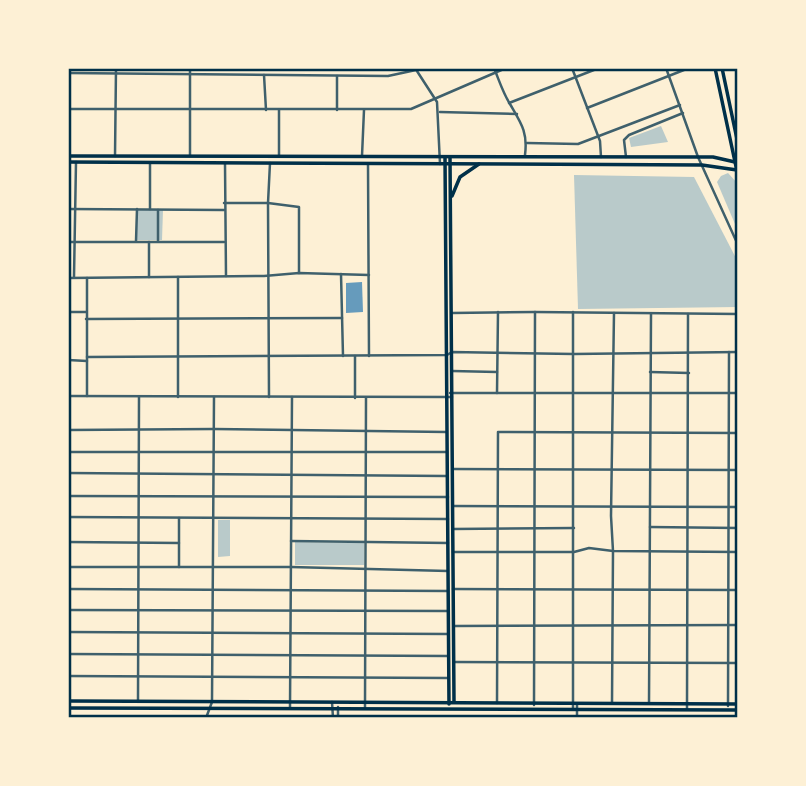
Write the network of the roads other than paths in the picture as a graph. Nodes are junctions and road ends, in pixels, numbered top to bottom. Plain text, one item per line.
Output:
1 (190, 68) edge
2 (226, 68) edge
3 (311, 68) edge
4 (506, 68) edge
5 (572, 68) edge
6 (599, 68) edge
7 (666, 68) edge
8 (689, 68) edge
9 (715, 68) edge
10 (722, 68) edge
11 (415, 69) edge
12 (495, 70) edge
13 (116, 71) edge
14 (68, 73) edge
15 (264, 74) junction
16 (189, 75) junction
17 (311, 75) junction
18 (669, 75) junction
19 (226, 76) junction
20 (337, 76) junction
21 (575, 77) junction
22 (435, 97) junction
23 (509, 103) junction
24 (680, 105) junction
25 (587, 107) junction
26 (68, 109) edge
27 (116, 109) junction
28 (188, 109) junction
29 (266, 110) junction
30 (279, 110) junction
31 (337, 110) junction
32 (364, 110) junction
33 (439, 112) junction
34 (683, 113) junction
35 (517, 114) junction
36 (737, 136) edge
37 (598, 137) junction
38 (527, 143) junction
39 (738, 144) edge
40 (68, 156) edge
41 (116, 156) junction
42 (190, 156) junction
43 (279, 156) junction
44 (362, 156) junction
45 (445, 157) junction
46 (525, 157) junction
47 (601, 157) junction
48 (626, 157) junction
49 (698, 157) junction
50 (68, 162) edge
51 (76, 162) junction
52 (150, 162) junction
53 (225, 163) junction
54 (270, 163) junction
55 (368, 163) junction
56 (736, 163) edge
57 (445, 164) junction
58 (479, 164) junction
59 (702, 166) junction
60 (737, 172) edge
61 (452, 196) junction
62 (224, 203) junction
63 (268, 203) junction
64 (68, 209) edge
65 (75, 209) junction
66 (137, 209) junction
67 (150, 209) junction
68 (158, 209) junction
69 (224, 210) junction
70 (68, 242) edge
71 (75, 242) junction
72 (135, 242) junction
73 (149, 242) junction
74 (158, 242) junction
75 (224, 242) junction
76 (738, 245) edge
77 (299, 273) junction
78 (269, 274) junction
79 (341, 274) junction
80 (369, 275) junction
81 (226, 276) junction
82 (74, 277) junction
83 (149, 277) junction
84 (178, 277) junction
85 (68, 278) edge
86 (87, 278) junction
87 (68, 312) edge
88 (86, 312) junction
89 (498, 312) junction
90 (535, 312) junction
91 (573, 312) junction
92 (452, 313) junction
93 (614, 313) junction
94 (651, 314) junction
95 (688, 314) junction
96 (738, 314) edge
97 (270, 317) junction
98 (342, 318) junction
99 (86, 319) junction
100 (178, 319) junction
101 (729, 352) junction
102 (738, 352) edge
103 (614, 353) junction
104 (650, 353) junction
105 (689, 353) junction
106 (449, 354) junction
107 (498, 354) junction
108 (534, 354) junction
109 (574, 354) junction
110 (270, 356) junction
111 (343, 356) junction
112 (355, 356) junction
113 (369, 356) junction
114 (179, 357) junction
115 (87, 359) junction
116 (68, 360) edge
117 (452, 370) junction
118 (497, 372) junction
119 (650, 372) junction
120 (689, 373) junction
121 (497, 393) junction
122 (533, 393) junction
123 (574, 393) junction
124 (613, 393) junction
125 (650, 393) junction
126 (688, 393) junction
127 (728, 393) junction
128 (738, 393) edge
129 (450, 395) junction
130 (68, 396) edge
131 (87, 396) junction
132 (139, 396) junction
133 (178, 397) junction
134 (214, 397) junction
135 (269, 397) junction
136 (292, 397) junction
137 (355, 398) junction
138 (366, 398) junction
139 (139, 429) junction
140 (214, 429) junction
141 (68, 430) edge
142 (292, 430) junction
143 (366, 431) junction
144 (447, 432) junction
145 (534, 432) junction
146 (574, 433) junction
147 (612, 433) junction
148 (650, 433) junction
149 (728, 433) junction
150 (738, 433) edge
151 (688, 434) junction
152 (68, 452) edge
153 (138, 452) junction
154 (447, 452) junction
155 (214, 453) junction
156 (291, 453) junction
157 (366, 453) junction
158 (497, 468) junction
159 (453, 469) junction
160 (573, 469) junction
161 (612, 469) junction
162 (535, 470) junction
163 (650, 470) junction
164 (688, 470) junction
165 (728, 470) junction
166 (738, 470) edge
167 (68, 473) edge
168 (138, 474) junction
169 (214, 474) junction
170 (291, 474) junction
171 (366, 475) junction
172 (447, 476) junction
173 (139, 495) junction
174 (214, 495) junction
175 (68, 496) edge
176 (291, 496) junction
177 (366, 497) junction
178 (448, 497) junction
179 (453, 506) junction
180 (497, 506) junction
181 (534, 506) junction
182 (574, 506) junction
183 (612, 506) junction
184 (728, 506) junction
185 (650, 507) junction
186 (688, 507) junction
187 (738, 507) edge
188 (68, 517) edge
189 (139, 517) junction
190 (213, 517) junction
191 (291, 517) junction
192 (179, 518) junction
193 (366, 518) junction
194 (448, 519) junction
195 (650, 527) junction
196 (688, 527) junction
197 (497, 528) junction
198 (534, 528) junction
199 (574, 528) junction
200 (728, 528) junction
201 (738, 528) edge
202 (453, 529) junction
203 (291, 541) junction
204 (68, 542) edge
205 (138, 542) junction
206 (366, 542) junction
207 (179, 543) junction
208 (448, 543) junction
209 (613, 551) junction
210 (453, 552) junction
211 (498, 552) junction
212 (534, 552) junction
213 (574, 552) junction
214 (649, 552) junction
215 (688, 552) junction
216 (728, 552) junction
217 (738, 552) edge
218 (68, 567) edge
219 (138, 567) junction
220 (179, 567) junction
221 (213, 567) junction
222 (291, 567) junction
223 (365, 568) junction
224 (448, 571) junction
225 (498, 588) junction
226 (68, 589) edge
227 (138, 589) junction
228 (213, 589) junction
229 (534, 589) junction
230 (574, 589) junction
231 (612, 589) junction
232 (649, 589) junction
233 (687, 589) junction
234 (291, 590) junction
235 (365, 590) junction
236 (451, 590) junction
237 (728, 590) junction
238 (738, 590) edge
239 (68, 610) edge
240 (138, 610) junction
241 (365, 611) junction
242 (448, 611) junction
243 (213, 612) junction
244 (291, 612) junction
245 (497, 625) junction
246 (534, 625) junction
247 (573, 625) junction
248 (613, 625) junction
249 (728, 625) junction
250 (738, 625) edge
251 (454, 626) junction
252 (650, 626) junction
253 (688, 626) junction
254 (68, 632) edge
255 (137, 633) junction
256 (212, 633) junction
257 (291, 634) junction
258 (365, 634) junction
259 (448, 634) junction
260 (68, 654) edge
261 (137, 655) junction
262 (212, 655) junction
263 (290, 655) junction
264 (365, 656) junction
265 (448, 656) junction
266 (454, 662) junction
267 (497, 662) junction
268 (534, 662) junction
269 (573, 662) junction
270 (612, 662) junction
271 (650, 662) junction
272 (687, 662) junction
273 (727, 663) junction
274 (738, 663) edge
275 (68, 676) edge
276 (138, 676) junction
277 (212, 677) junction
278 (290, 677) junction
279 (365, 677) junction
280 (449, 678) junction
281 (68, 701) edge
282 (136, 701) junction
283 (212, 702) junction
284 (497, 703) junction
285 (612, 703) junction
286 (649, 704) junction
287 (687, 704) junction
288 (728, 704) junction
289 (738, 704) edge
290 (290, 705) junction
291 (335, 705) junction
292 (365, 705) junction
293 (451, 706) junction
294 (534, 706) junction
295 (575, 706) junction
296 (68, 708) edge
297 (134, 708) junction
298 (209, 708) junction
299 (687, 710) junction
300 (728, 710) junction
301 (738, 710) edge
302 (206, 718) edge
303 (333, 718) edge
304 (338, 718) edge
305 (451, 718) edge
306 (577, 718) edge

1 - 16 street
2 - 19 street
3 - 17 street
4 - 12 street
5 - 21 street
6 - 21 street
7 - 18 street
8 - 18 street
9 - 56 main road
10 - 36 main road
11 - 20 street
11 - 22 street
12 - 22 street
12 - 23 street
13 - 14 street
13 - 16 street
13 - 27 street
15 - 17 street
15 - 19 street
15 - 29 street
16 - 19 street
16 - 28 street
17 - 20 street
18 - 24 street
18 - 25 street
20 - 31 street
21 - 23 street
21 - 25 street
22 - 32 street
22 - 33 street
23 - 35 street
24 - 34 street
24 - 37 street
25 - 37 street
26 - 27 street
27 - 28 street
27 - 41 street
28 - 29 street
28 - 42 street
29 - 30 street
30 - 31 street
30 - 43 street
31 - 32 street
32 - 44 street
33 - 35 street
33 - 45 street
34 - 48 street
34 - 49 street
35 - 38 street
36 - 39 main road
37 - 38 street
37 - 47 street
38 - 46 street
40 - 41 main road
41 - 42 main road
42 - 43 main road
43 - 44 main road
44 - 45 main road
45 - 46 main road
45 - 57 main road
45 - 57 street
46 - 47 main road
47 - 48 main road
48 - 49 main road
49 - 56 main road
49 - 59 street
50 - 51 main road
51 - 52 main road
51 - 65 street
52 - 53 main road
52 - 67 street
53 - 54 main road
53 - 62 street
54 - 55 main road
54 - 63 street
55 - 57 main road
55 - 80 street
56 - 60 main road
57 - 58 main road
57 - 61 main road
57 - 106 main road
58 - 59 main road
58 - 61 main road
59 - 60 main road
59 - 76 street
61 - 92 main road
62 - 63 street
62 - 69 street
63 - 77 street
63 - 78 street
64 - 65 street
65 - 66 street
65 - 71 street
66 - 67 street
66 - 72 street
67 - 68 street
68 - 69 street
68 - 74 street
69 - 75 street
70 - 71 street
71 - 72 street
71 - 82 street
72 - 73 street
73 - 74 street
73 - 83 street
74 - 75 street
75 - 81 street
77 - 78 street
77 - 79 street
78 - 81 street
78 - 97 street
79 - 80 street
79 - 98 street
80 - 113 street
81 - 84 street
82 - 85 street
82 - 86 street
83 - 84 street
83 - 86 street
84 - 100 street
86 - 88 street
87 - 88 street
88 - 99 street
89 - 90 street
89 - 92 street
89 - 107 street
90 - 91 street
90 - 108 street
91 - 93 street
91 - 109 street
92 - 106 main road
93 - 94 street
93 - 103 street
94 - 95 street
94 - 104 street
95 - 96 street
95 - 105 street
97 - 98 street
97 - 100 street
97 - 110 street
98 - 111 street
99 - 100 street
99 - 115 street
100 - 114 street
101 - 102 street
101 - 105 street
101 - 127 street
103 - 104 street
103 - 109 street
103 - 124 street
104 - 105 street
104 - 119 street
105 - 120 street
106 - 107 street
106 - 113 street
106 - 117 main road
106 - 129 main road
107 - 108 street
107 - 118 street
108 - 109 street
108 - 122 street
109 - 123 street
110 - 111 street
110 - 114 street
110 - 135 street
111 - 112 street
112 - 113 street
112 - 137 street
114 - 115 street
114 - 133 street
115 - 116 street
115 - 131 street
117 - 118 street
117 - 129 main road
118 - 121 street
119 - 120 street
119 - 125 street
120 - 126 street
121 - 122 street
121 - 129 street
122 - 123 street
122 - 145 street
123 - 124 street
123 - 146 street
124 - 125 street
124 - 147 street
125 - 126 street
125 - 148 street
126 - 127 street
126 - 151 street
127 - 128 street
127 - 149 street
129 - 138 street
129 - 144 main road
129 - 159 main road
130 - 131 street
131 - 132 street
132 - 133 street
132 - 139 street
133 - 134 street
134 - 135 street
134 - 140 street
135 - 136 street
136 - 137 street
136 - 142 street
137 - 138 street
138 - 143 street
139 - 140 street
139 - 141 street
139 - 153 street
140 - 142 street
140 - 155 street
142 - 143 street
142 - 156 street
143 - 144 street
143 - 157 street
144 - 154 main road
145 - 146 street
145 - 158 street
145 - 162 street
146 - 147 street
146 - 160 street
147 - 148 street
147 - 161 street
148 - 151 street
148 - 163 street
149 - 150 street
149 - 151 street
149 - 165 street
151 - 164 street
152 - 153 street
153 - 155 street
153 - 168 street
154 - 157 street
154 - 172 main road
155 - 156 street
155 - 169 street
156 - 157 street
156 - 170 street
157 - 171 street
158 - 159 street
158 - 162 street
158 - 180 street
159 - 179 main road
160 - 161 street
160 - 162 street
160 - 182 street
161 - 163 street
161 - 183 street
162 - 181 street
163 - 164 street
163 - 185 street
164 - 165 street
164 - 186 street
165 - 166 street
165 - 184 street
167 - 168 street
168 - 169 street
168 - 173 street
169 - 170 street
169 - 174 street
170 - 171 street
170 - 176 street
171 - 172 street
171 - 177 street
172 - 178 main road
173 - 174 street
173 - 175 street
173 - 189 street
174 - 176 street
174 - 190 street
176 - 177 street
176 - 191 street
177 - 178 street
177 - 193 street
178 - 194 main road
179 - 180 street
179 - 202 main road
180 - 181 street
180 - 197 street
181 - 182 street
181 - 198 street
182 - 183 street
182 - 199 street
183 - 185 street
183 - 209 street
184 - 186 street
184 - 187 street
184 - 200 street
185 - 186 street
185 - 195 street
186 - 196 street
188 - 189 street
189 - 192 street
189 - 205 street
190 - 191 street
190 - 192 street
190 - 221 street
191 - 193 street
191 - 203 street
192 - 207 street
193 - 194 street
193 - 206 street
194 - 208 main road
195 - 196 street
195 - 214 street
196 - 200 street
196 - 215 street
197 - 198 street
197 - 202 street
197 - 211 street
198 - 199 street
198 - 212 street
199 - 213 street
200 - 201 street
200 - 216 street
202 - 210 main road
203 - 206 street
203 - 222 street
204 - 205 street
205 - 207 street
205 - 219 street
206 - 208 street
206 - 223 street
207 - 220 street
208 - 224 main road
209 - 213 street
209 - 214 street
209 - 231 street
210 - 211 street
210 - 236 main road
211 - 212 street
211 - 225 street
212 - 213 street
212 - 229 street
213 - 230 street
214 - 215 street
214 - 232 street
215 - 216 street
215 - 233 street
216 - 217 street
216 - 237 street
218 - 219 street
219 - 220 street
219 - 227 street
220 - 221 street
221 - 222 street
221 - 228 street
222 - 223 street
222 - 234 street
223 - 224 street
223 - 235 street
224 - 236 main road
225 - 229 street
225 - 236 street
225 - 245 street
226 - 227 street
227 - 228 street
227 - 240 street
228 - 234 street
228 - 243 street
229 - 230 street
229 - 246 street
230 - 231 street
230 - 247 street
231 - 232 street
231 - 248 street
232 - 233 street
232 - 252 street
233 - 237 street
233 - 253 street
234 - 235 street
234 - 244 street
235 - 236 street
235 - 241 street
236 - 242 main road
236 - 251 main road
237 - 238 street
237 - 249 street
239 - 240 street
240 - 243 street
240 - 255 street
241 - 242 street
241 - 244 street
241 - 258 street
242 - 259 main road
243 - 244 street
243 - 256 street
244 - 257 street
245 - 246 street
245 - 251 street
245 - 267 street
246 - 247 street
246 - 268 street
247 - 248 street
247 - 269 street
248 - 252 street
248 - 270 street
249 - 250 street
249 - 253 street
249 - 273 street
251 - 266 main road
252 - 253 street
252 - 271 street
253 - 272 street
254 - 255 street
255 - 256 street
255 - 261 street
256 - 257 street
256 - 262 street
257 - 258 street
257 - 263 street
258 - 259 street
258 - 264 street
259 - 265 main road
260 - 261 street
261 - 262 street
261 - 276 street
262 - 263 street
262 - 277 street
263 - 264 street
263 - 278 street
264 - 265 street
264 - 279 street
265 - 280 main road
266 - 267 street
266 - 293 main road
267 - 268 street
267 - 284 street
268 - 269 street
268 - 294 street
269 - 270 street
269 - 295 street
270 - 271 street
270 - 285 street
271 - 272 street
271 - 286 street
272 - 273 street
272 - 287 street
273 - 274 street
273 - 288 street
275 - 276 street
276 - 277 street
276 - 282 street
277 - 278 street
277 - 283 street
278 - 279 street
278 - 290 street
279 - 280 street
279 - 292 street
280 - 293 main road
281 - 282 main road
282 - 283 main road
282 - 297 main road
283 - 290 main road
283 - 298 street
284 - 293 main road
284 - 294 main road
285 - 286 main road
285 - 295 main road
286 - 287 main road
287 - 288 main road
287 - 299 street
288 - 289 main road
288 - 300 street
290 - 291 main road
290 - 298 main road
291 - 292 main road
291 - 303 street
291 - 304 street
292 - 293 main road
293 - 294 main road
293 - 305 street
294 - 295 main road
295 - 299 main road
295 - 306 street
296 - 297 main road
297 - 298 main road
298 - 302 street
299 - 300 main road
300 - 301 main road

